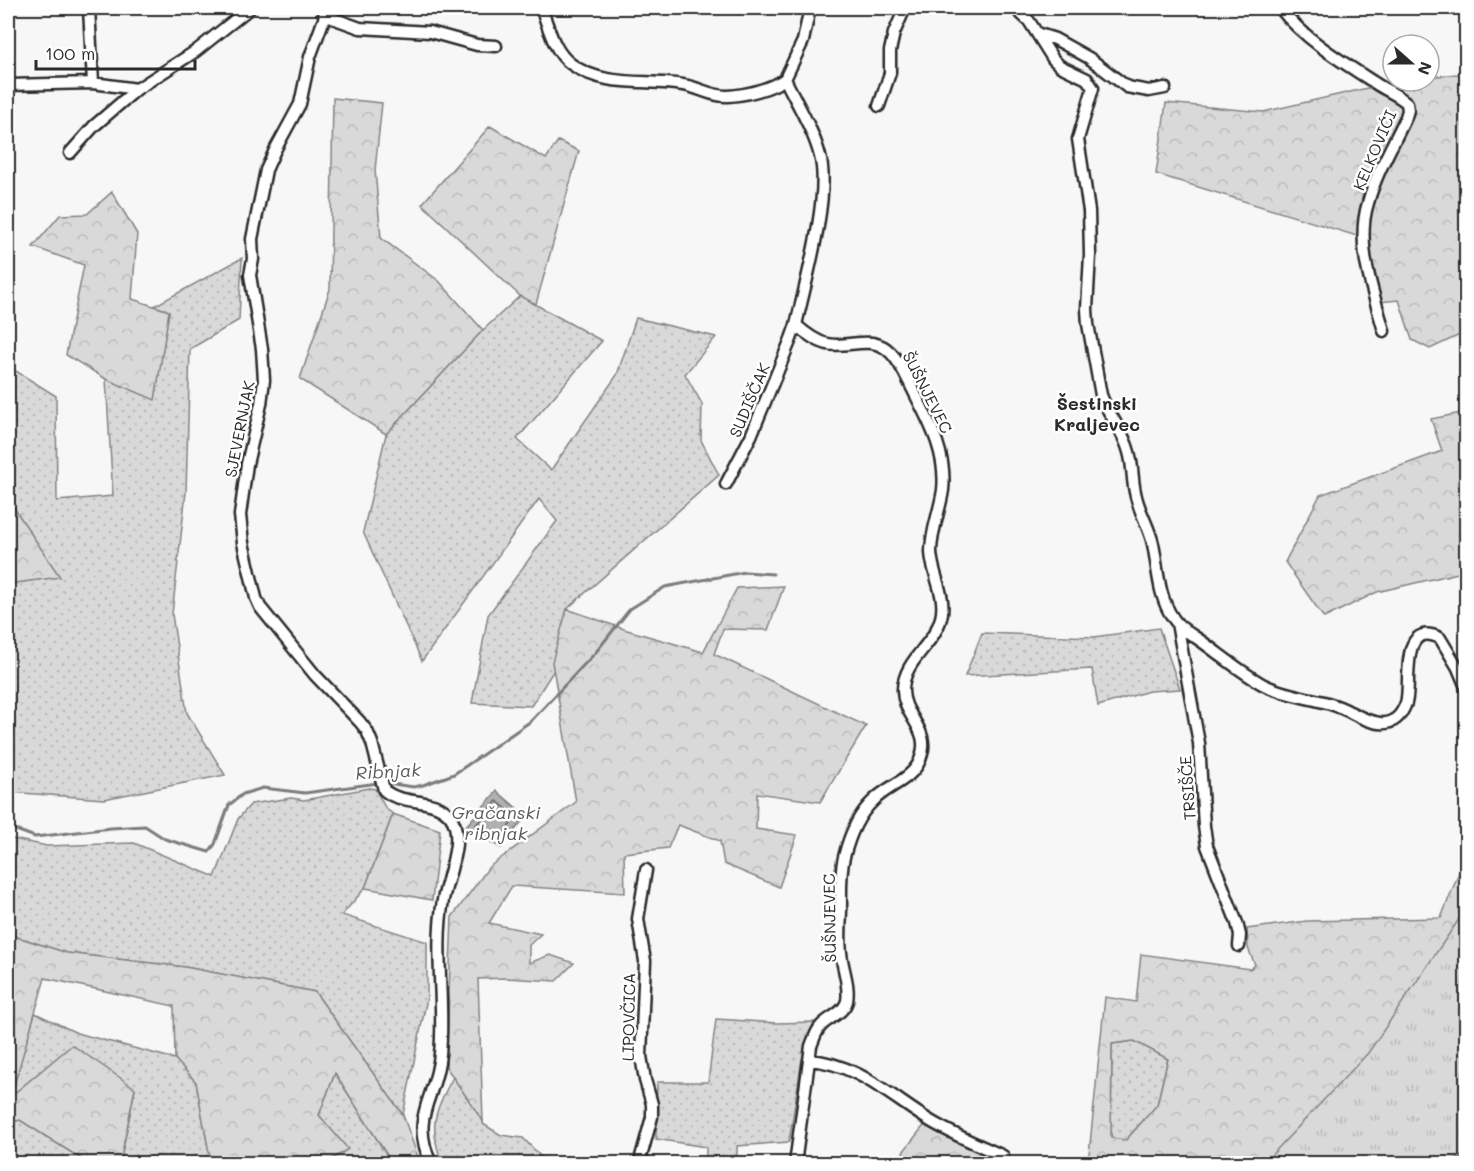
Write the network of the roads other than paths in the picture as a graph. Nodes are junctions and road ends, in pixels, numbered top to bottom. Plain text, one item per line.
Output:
1 (89, 8) edge
2 (250, 8) edge
3 (541, 8) edge
4 (810, 8) edge
5 (905, 8) edge
6 (1015, 8) edge
7 (1280, 8) edge
8 (326, 11) edge
9 (1039, 34) junction
10 (496, 46) dead end
11 (785, 80) junction
12 (93, 83) junction
13 (8, 85) edge
14 (137, 88) junction
15 (1165, 88) dead end
16 (879, 106) dead end
17 (70, 153) dead end
18 (796, 325) junction
19 (1384, 331) dead end
20 (726, 484) dead end
21 (1177, 623) junction
22 (1467, 687) edge
23 (646, 870) dead end
24 (1239, 946) dead end
25 (809, 1060) junction
26 (1003, 1156) dead end
27 (431, 1164) edge
28 (639, 1164) edge
29 (795, 1164) edge

1 - 12 street
2 - 14 street
3 - 11 street
4 - 11 street
5 - 16 street
6 - 9 street
7 - 19 street, KELKOVIĆI
8 - 10 street
8 - 27 street, SJEVERNJAK
9 - 15 street
9 - 21 street
11 - 18 street
12 - 13 street
12 - 14 street
14 - 17 street
18 - 20 street, SUDIŠČAK
18 - 25 street, ŠUŠNJEVEC
21 - 22 street
21 - 24 street, TRSIŠČE
23 - 28 street, LIPOVČICA
25 - 26 street
25 - 29 street, ŠUŠNJEVEC

